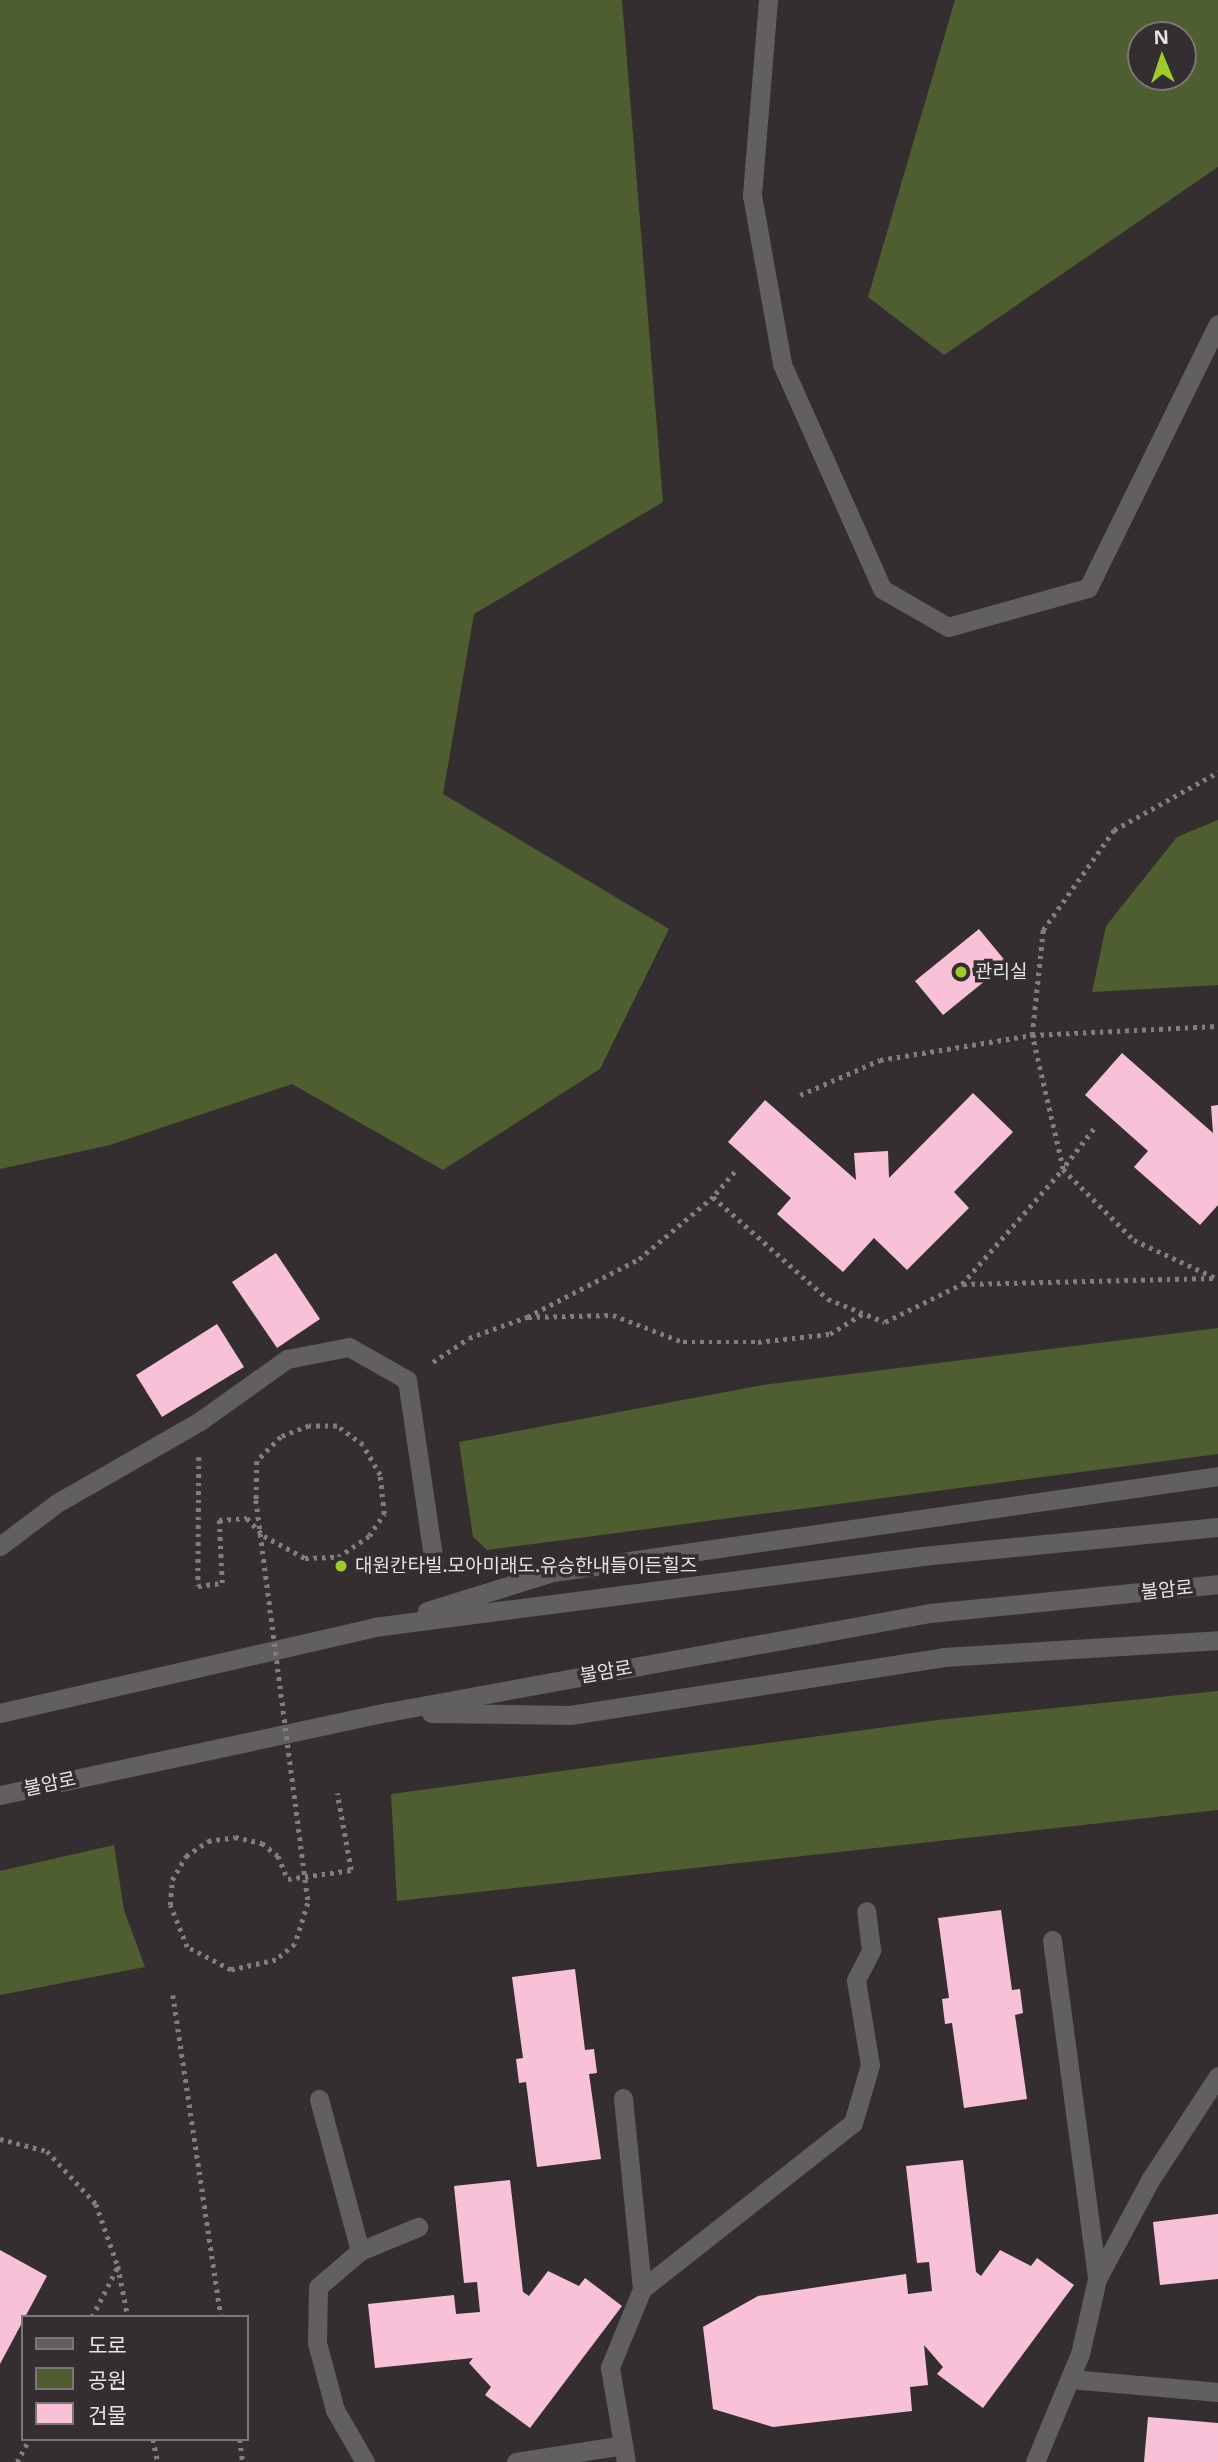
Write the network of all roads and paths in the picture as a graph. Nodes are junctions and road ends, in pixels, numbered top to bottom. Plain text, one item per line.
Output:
1 (768, 0) edge
2 (1218, 324) edge
3 (1218, 772) edge
4 (1218, 1026) edge
5 (1032, 1035) junction
6 (800, 1095) dead end
7 (1094, 1129) dead end
8 (1063, 1169) junction
9 (735, 1172) dead end
10 (713, 1197) junction
11 (1215, 1278) edge
12 (962, 1284) junction
13 (863, 1313) junction
14 (527, 1317) junction
15 (407, 1380) junction
16 (200, 1421) junction
17 (1218, 1476) edge
18 (1218, 1527) edge
19 (0, 1546) edge
20 (434, 1562) dead end
21 (1218, 1584) edge
22 (374, 1627) junction
23 (1218, 1640) edge
24 (388, 1712) junction
25 (0, 1713) edge
26 (337, 1793) dead end
27 (0, 1795) edge
28 (866, 1911) dead end
29 (1052, 1940) dead end
30 (173, 1995) dead end
31 (1218, 2076) edge
32 (623, 2098) dead end
33 (319, 2099) dead end
34 (0, 2140) edge
35 (418, 2227) dead end
36 (360, 2251) junction
37 (118, 2266) junction
38 (1097, 2279) junction
39 (642, 2289) junction
40 (93, 2315) edge
41 (128, 2315) edge
42 (221, 2315) edge
43 (1070, 2379) junction
44 (1218, 2392) edge
45 (28, 2441) edge
46 (153, 2441) edge
47 (240, 2441) edge
48 (624, 2453) edge
49 (17, 2462) edge
50 (158, 2462) edge
51 (243, 2462) edge
52 (365, 2462) edge
53 (516, 2462) edge
54 (1035, 2462) edge

1 - 2 street
3 - 5 path
4 - 5 path
5 - 6 path
5 - 8 path
7 - 8 path
8 - 11 path
8 - 12 path
9 - 10 path
10 - 13 path
10 - 14 path
11 - 12 path
12 - 13 path
13 - 14 path
14 - 15 path
15 - 16 street
15 - 20 street
16 - 19 street
16 - 26 path, bridge
17 - 22 street
18 - 22 street
21 - 24 street, 불암로
22 - 25 street
23 - 24 street
24 - 27 street, 불암로
28 - 39 street
29 - 38 street
30 - 42 path
31 - 38 street
32 - 39 street
33 - 36 street
34 - 37 path
35 - 36 street
36 - 52 street
37 - 40 path
37 - 41 path
38 - 43 street
39 - 48 street
43 - 44 street
43 - 54 street
45 - 49 path
46 - 50 path
47 - 51 path
48 - 53 street

